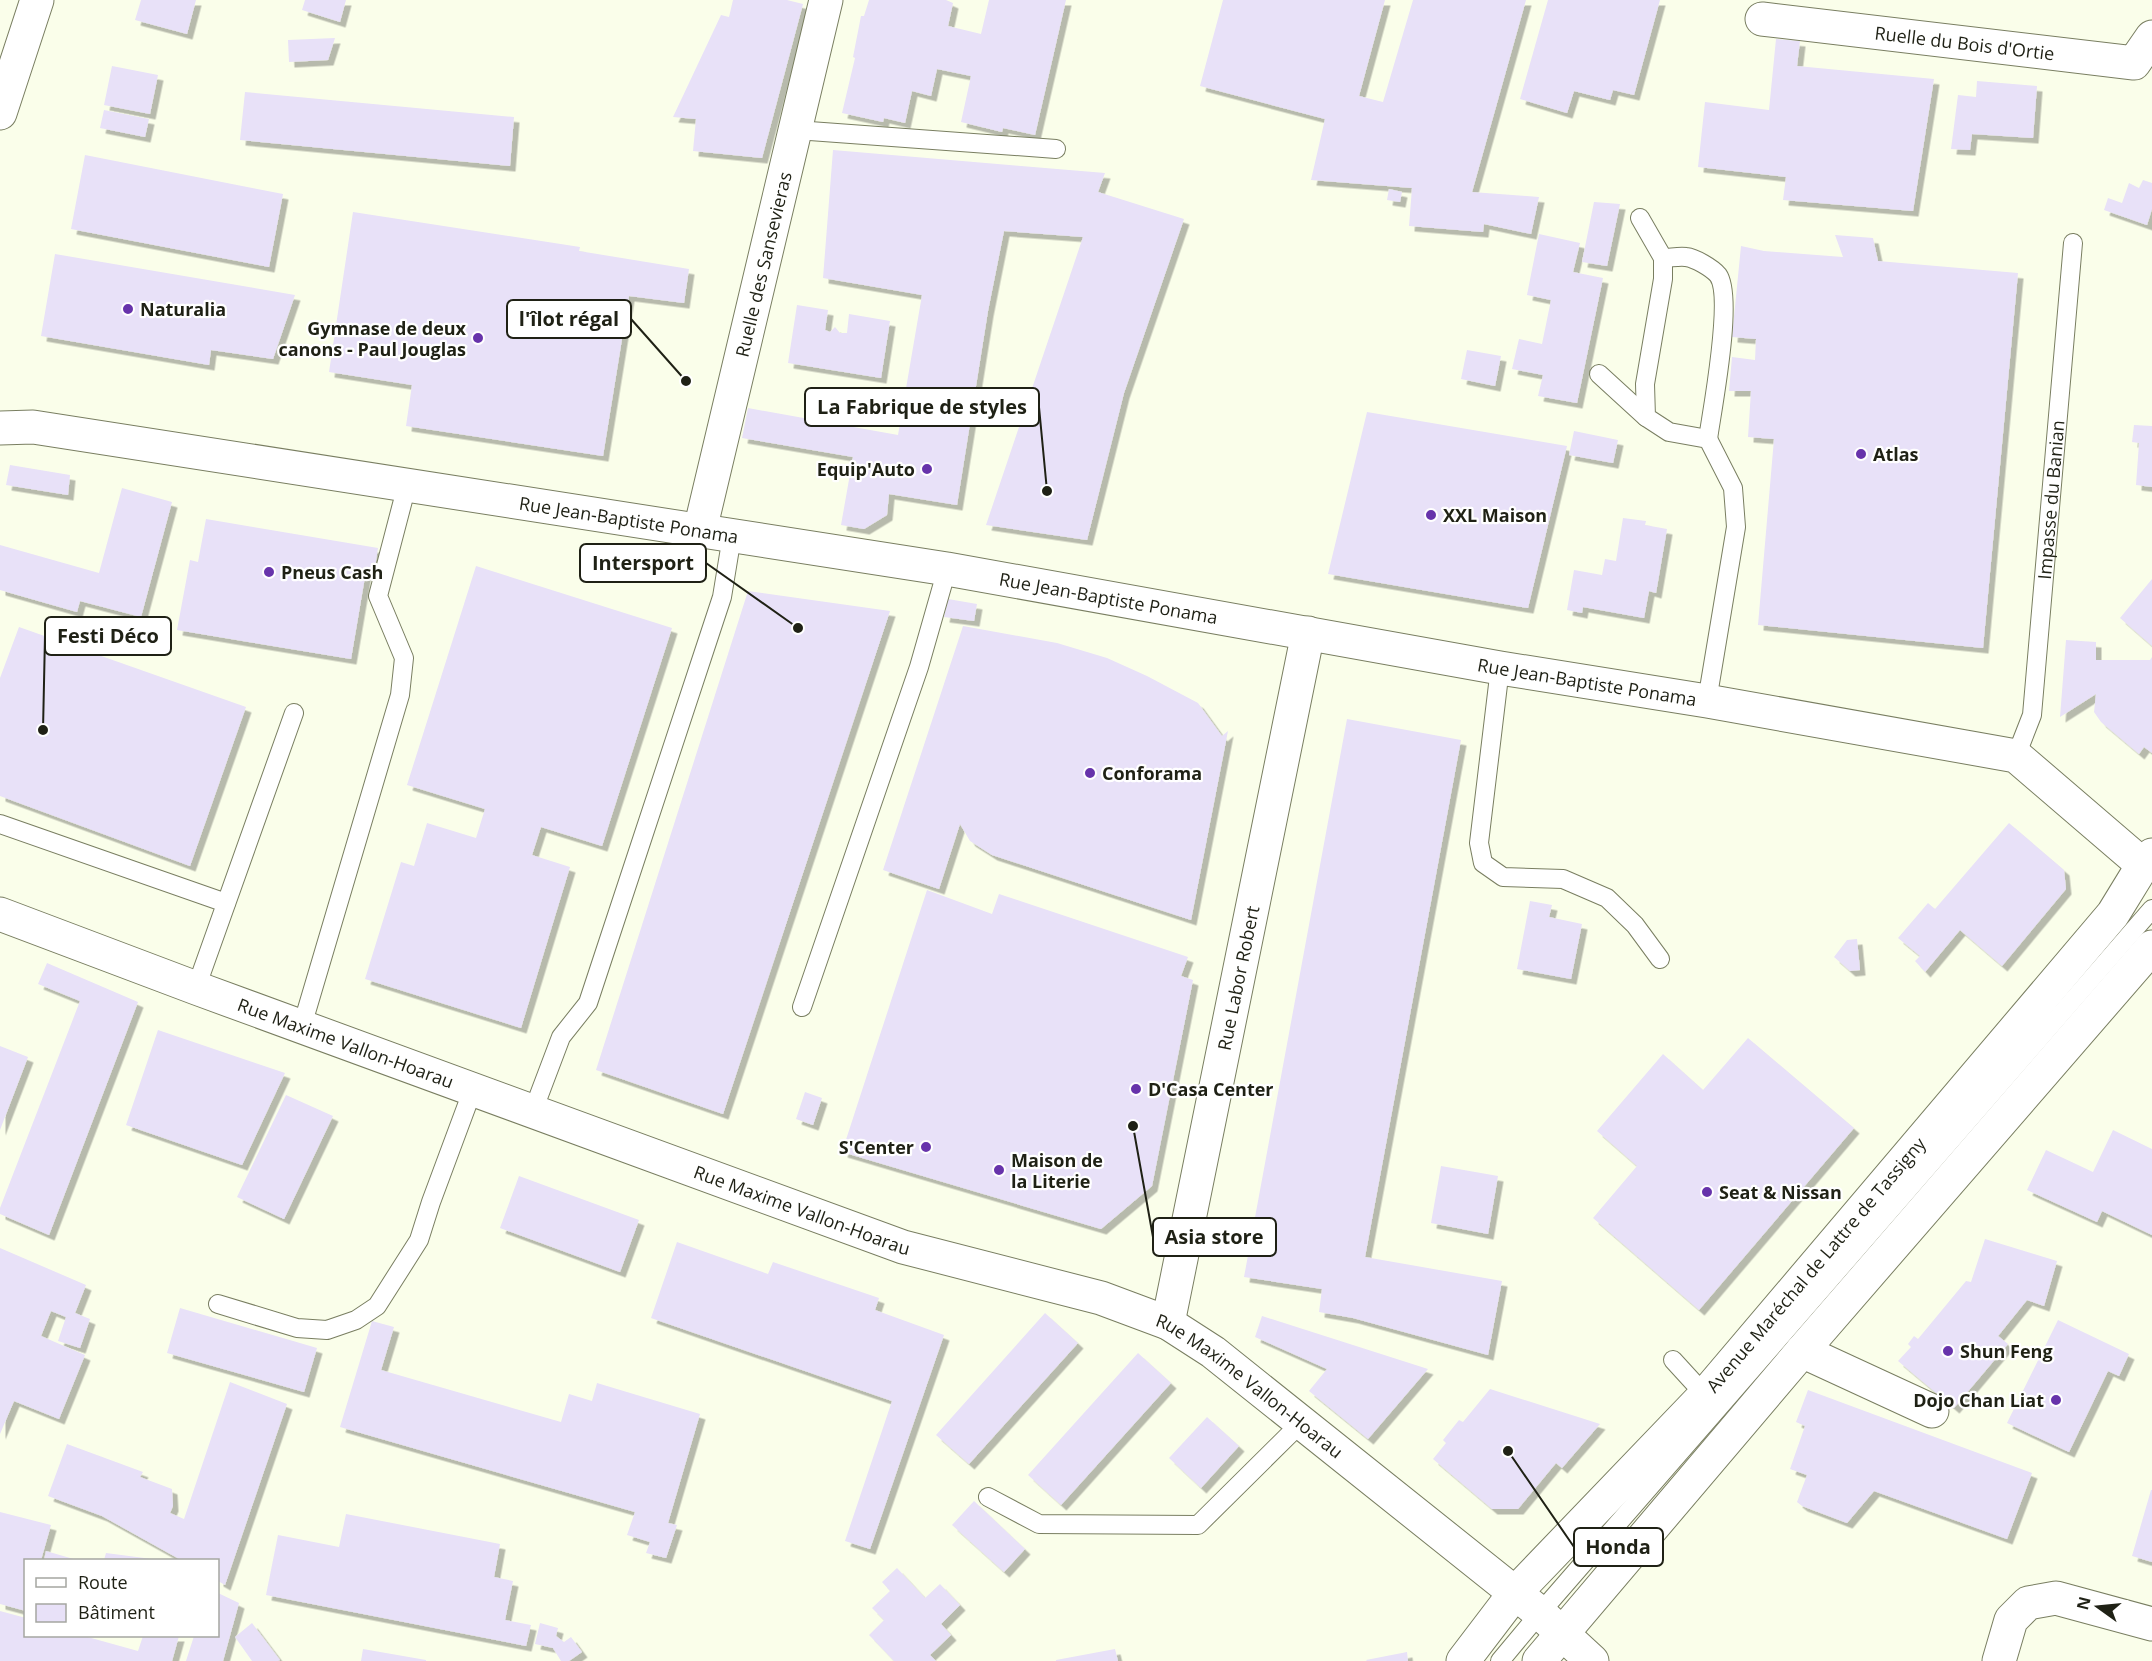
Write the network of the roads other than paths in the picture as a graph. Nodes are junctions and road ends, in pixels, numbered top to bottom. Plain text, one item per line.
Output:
1 (37, 0) edge
2 (826, 0) edge
3 (1762, 19) dead end
4 (2152, 37) edge
5 (0, 113) edge
6 (796, 130) junction
7 (1056, 149) dead end
8 (1640, 218) dead end
9 (2073, 243) dead end
10 (1663, 258) junction
11 (1599, 374) dead end
12 (0, 404) edge
13 (1646, 417) junction
14 (33, 427) junction
15 (0, 428) edge
16 (1708, 439) junction
17 (407, 485) junction
18 (700, 530) junction
19 (732, 536) junction
20 (947, 569) junction
21 (1308, 633) junction
22 (1500, 668) junction
23 (1707, 701) junction
24 (294, 713) dead end
25 (2016, 756) junction
26 (0, 824) edge
27 (2148, 860) edge
28 (226, 903) junction
29 (2152, 909) edge
30 (0, 914) edge
31 (2152, 947) edge
32 (1660, 959) dead end
33 (196, 988) junction
34 (802, 1007) dead end
35 (302, 1026) junction
36 (473, 1089) junction
37 (534, 1112) junction
38 (218, 1304) dead end
39 (1168, 1323) junction
40 (1802, 1351) junction
41 (1673, 1360) dead end
42 (1705, 1395) junction
43 (1932, 1411) dead end
44 (1301, 1423) junction
45 (988, 1497) dead end
46 (1514, 1594) junction
47 (1551, 1623) junction
48 (2152, 1623) edge
49 (1463, 1661) edge
50 (1500, 1661) edge
51 (1539, 1661) edge
52 (1592, 1661) edge
53 (1999, 1661) edge

1 - 5 street
2 - 6 street, Ruelle des Sansevieras
3 - 4 street, Ruelle du Bois d'Ortie
6 - 7 lane
6 - 18 street, Ruelle des Sansevieras
8 - 10 lane
9 - 25 lane, Impasse du Banian
10 - 13 lane
10 - 16 lane
11 - 13 lane
12 - 14 street, Rue Jean-Baptiste Ponama
13 - 16 lane
14 - 15 street, Rue Jean-Baptiste Ponama
14 - 17 street, Rue Jean-Baptiste Ponama
16 - 23 lane
17 - 18 street, Rue Jean-Baptiste Ponama
17 - 35 lane
18 - 19 street, Rue Jean-Baptiste Ponama
19 - 20 street, Rue Jean-Baptiste Ponama
19 - 37 lane
20 - 21 street, Rue Jean-Baptiste Ponama
20 - 34 lane
21 - 22 street, Rue Jean-Baptiste Ponama
21 - 39 street, Rue Labor Robert
22 - 23 street, Rue Jean-Baptiste Ponama
22 - 32 lane
23 - 25 street, Rue Jean-Baptiste Ponama
24 - 28 lane
25 - 27 street
26 - 28 lane
27 - 42 street, Avenue Maréchal de Lattre de Tassigny
28 - 33 lane
29 - 47 lane, Avenue Maréchal de Lattre de Tassigny
30 - 33 street, Rue Maxime Vallon-Hoarau
31 - 40 street, Avenue Maréchal de Lattre de Tassigny
33 - 35 street, Rue Maxime Vallon-Hoarau
35 - 36 street, Rue Maxime Vallon-Hoarau
36 - 37 street, Rue Maxime Vallon-Hoarau
36 - 38 lane
37 - 39 street, Rue Maxime Vallon-Hoarau
39 - 44 street, Rue Maxime Vallon-Hoarau
40 - 43 street
40 - 47 street, Avenue Maréchal de Lattre de Tassigny
41 - 42 lane
42 - 46 street, Avenue Maréchal de Lattre de Tassigny
44 - 45 lane
44 - 46 street, Rue Maxime Vallon-Hoarau
46 - 47 street, Rue Maxime Vallon-Hoarau
46 - 49 street, Avenue Maréchal de Lattre de Tassigny
47 - 50 lane, Avenue Maréchal de Lattre de Tassigny
47 - 51 street
47 - 52 street, Rue Maxime Vallon-Hoarau
48 - 53 street

